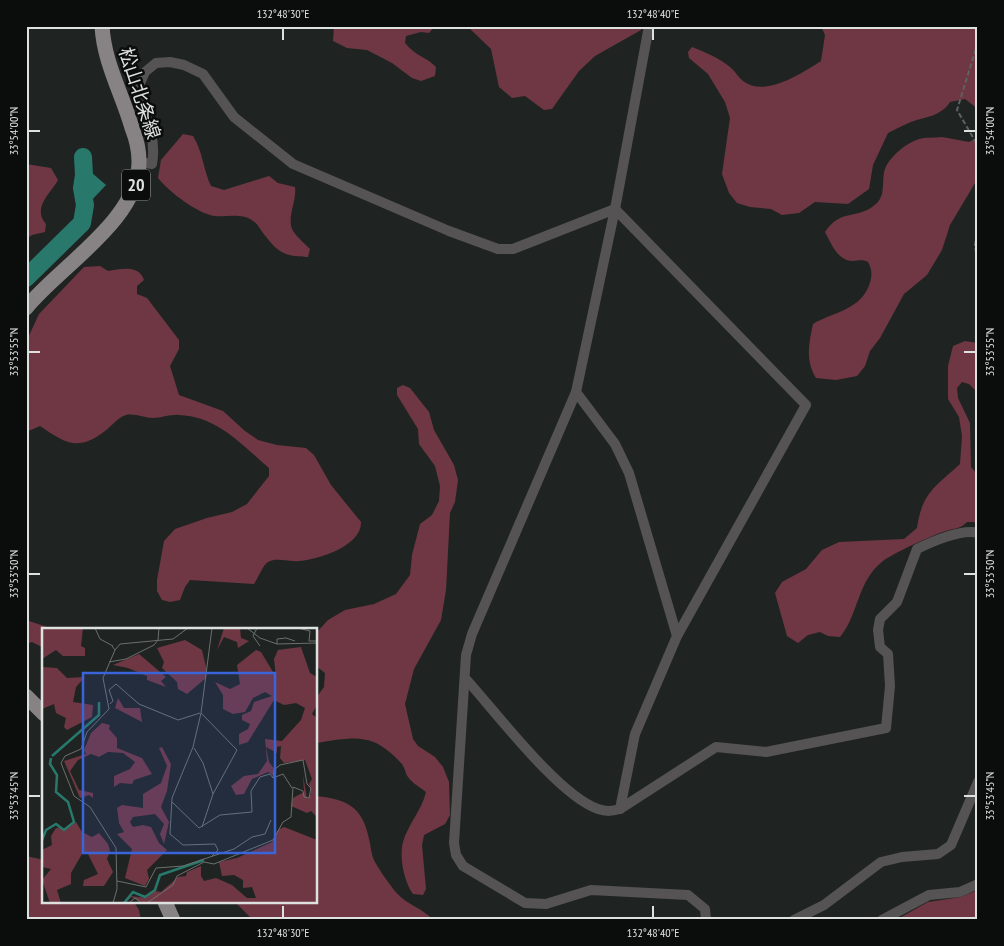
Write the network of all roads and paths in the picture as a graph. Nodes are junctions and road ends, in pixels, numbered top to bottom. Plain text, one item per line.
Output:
1 (102, 26) edge
2 (649, 26) edge
3 (978, 42) edge
4 (978, 146) edge
5 (140, 162) junction
6 (615, 209) junction
7 (978, 226) edge
8 (978, 268) edge
9 (26, 308) edge
10 (576, 392) junction
11 (978, 533) edge
12 (677, 636) junction
13 (465, 678) junction
14 (26, 696) edge
15 (42, 712) edge
16 (978, 782) edge
17 (974, 798) edge
18 (620, 809) junction
19 (978, 884) edge
20 (166, 904) edge
21 (173, 920) edge
22 (706, 920) edge
23 (794, 920) edge
24 (882, 920) edge

1 - 5 main road, 松山北条線 / 20
2 - 6 street
3 - 4 path
5 - 6 street
5 - 9 main road, 松山北条線 / 20
6 - 10 street
6 - 12 street
7 - 8 path
10 - 12 street
10 - 13 street
11 - 18 street
12 - 18 street
13 - 18 street
13 - 22 street
14 - 15 main road
16 - 17 street
17 - 23 street
19 - 24 street
20 - 21 main road

